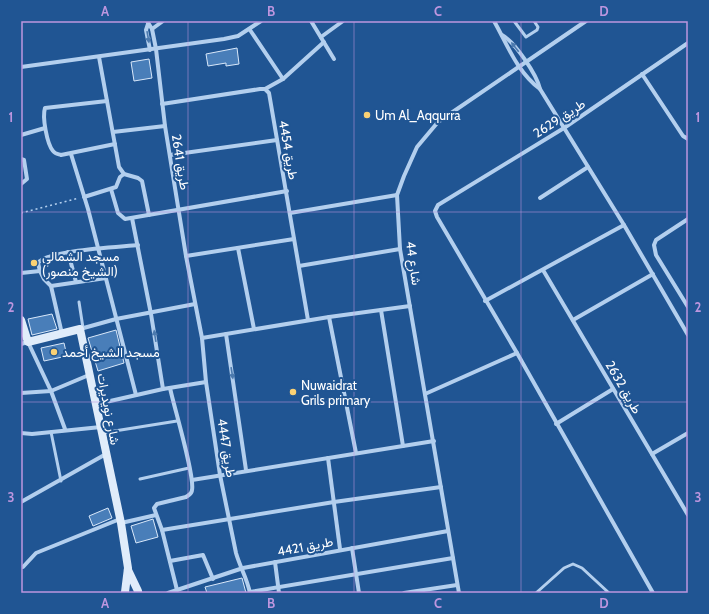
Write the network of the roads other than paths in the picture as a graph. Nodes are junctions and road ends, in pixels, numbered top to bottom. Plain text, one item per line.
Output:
1 (163, 21) edge
2 (261, 21) edge
3 (311, 21) edge
4 (343, 21) edge
5 (494, 21) edge
6 (514, 21) edge
7 (534, 21) edge
8 (586, 21) edge
9 (147, 22) edge
10 (152, 29) junction
11 (250, 30) junction
12 (502, 35) junction
13 (321, 37) junction
14 (324, 42) junction
15 (688, 43) edge
16 (156, 49) junction
17 (150, 50) junction
18 (99, 57) junction
19 (334, 59) dead end
20 (525, 61) junction
21 (519, 65) junction
22 (21, 67) edge
23 (642, 74) junction
24 (283, 79) junction
25 (265, 89) junction
26 (540, 89) junction
27 (107, 101) junction
28 (162, 104) junction
29 (165, 126) junction
30 (45, 128) junction
31 (564, 128) junction
32 (113, 132) junction
33 (21, 135) edge
34 (688, 138) edge
35 (277, 140) junction
36 (115, 144) junction
37 (71, 154) junction
38 (170, 155) junction
39 (21, 159) edge
40 (588, 167) junction
41 (124, 174) junction
42 (21, 184) edge
43 (111, 189) junction
44 (287, 191) junction
45 (397, 195) junction
46 (84, 196) junction
47 (540, 198) dead end
48 (179, 210) junction
49 (290, 213) junction
50 (149, 215) junction
51 (132, 218) junction
52 (688, 219) edge
53 (624, 225) junction
54 (294, 239) junction
55 (138, 245) junction
56 (238, 248) junction
57 (99, 249) junction
58 (400, 249) junction
59 (68, 252) junction
60 (186, 256) junction
61 (299, 266) junction
62 (543, 270) junction
63 (40, 271) junction
64 (21, 273) edge
65 (653, 274) junction
66 (106, 278) junction
67 (76, 282) junction
68 (51, 286) junction
69 (485, 301) junction
70 (79, 302) dead end
71 (196, 304) junction
72 (410, 306) junction
73 (688, 307) edge
74 (381, 310) junction
75 (151, 314) junction
76 (329, 317) junction
77 (116, 319) junction
78 (21, 320) edge
79 (308, 320) junction
80 (573, 320) junction
81 (82, 329) junction
82 (254, 329) junction
83 (62, 334) junction
84 (226, 334) junction
85 (688, 335) edge
86 (202, 338) junction
87 (25, 343) edge
88 (517, 353) junction
89 (90, 374) junction
90 (206, 382) junction
91 (170, 388) junction
92 (163, 389) junction
93 (614, 389) junction
94 (51, 390) junction
95 (21, 393) edge
96 (425, 394) junction
97 (136, 395) junction
98 (97, 404) junction
99 (177, 421) junction
100 (556, 424) junction
101 (65, 429) junction
102 (102, 430) junction
103 (51, 432) junction
104 (21, 433) edge
105 (688, 433) edge
106 (434, 441) junction
107 (403, 446) junction
108 (356, 453) junction
109 (106, 454) junction
110 (652, 454) junction
111 (328, 458) junction
112 (189, 468) junction
113 (246, 470) junction
114 (220, 475) junction
115 (140, 479) dead end
116 (192, 480) junction
117 (62, 481) junction
118 (441, 487) junction
119 (21, 502) edge
120 (334, 502) junction
121 (688, 505) edge
122 (683, 508) junction
123 (156, 515) junction
124 (688, 515) edge
125 (230, 519) junction
126 (120, 521) junction
127 (162, 530) junction
128 (448, 531) junction
129 (352, 548) junction
130 (340, 549) junction
131 (453, 558) junction
132 (170, 561) junction
133 (275, 562) junction
134 (23, 567) dead end
135 (128, 568) junction
136 (243, 568) junction
137 (356, 575) junction
138 (213, 579) junction
139 (457, 585) junction
140 (278, 588) junction
141 (177, 590) junction
142 (140, 592) edge
143 (250, 592) edge
144 (125, 593) edge
145 (168, 593) edge
146 (279, 593) edge
147 (359, 593) edge
148 (404, 593) edge
149 (459, 593) edge
150 (536, 593) edge
151 (610, 593) edge
152 (653, 593) edge

1 - 10 street
2 - 11 street
3 - 13 street
4 - 13 street
5 - 12 street
6 - 7 lane
8 - 20 street, شارع 44
9 - 10 street, طريق 2641
9 -> 17 street, طريق 2641
10 - 16 street, طريق 2641
11 - 16 street
11 - 24 street
20 -> 12 street
12 - 21 street
13 - 14 street
14 - 19 street
14 - 24 street
15 - 23 street, طريق 2629
16 - 17 street
16 - 28 street, طريق 2641
17 - 18 street
18 - 22 street
18 - 27 street
20 - 21 street, شارع 44
20 - 26 street
21 - 26 street
21 - 45 street, شارع 44
23 - 31 street, طريق 2629
23 - 34 street
24 - 25 street
25 - 28 street
25 - 35 street, طريق 4454
26 - 31 street
27 - 30 street
27 - 32 street
28 - 29 street, طريق 2641
29 - 32 street
29 - 38 street, طريق 2641
30 - 33 street
30 - 37 street
31 - 40 street
31 - 69 street, طريق 2629
32 - 36 street
35 - 38 street
35 - 44 street, طريق 4454
36 - 37 street
36 - 41 street
37 - 46 street
38 - 48 street, طريق 2641
39 - 42 street
40 - 47 street
40 - 53 street
41 - 43 street
41 - 50 street
43 - 46 street
43 - 51 street
44 - 48 street
44 - 49 street, طريق 4454
45 - 49 street
45 - 58 street, شارع 44
46 - 57 street
48 - 50 street
48 - 60 street, طريق 2641
49 - 54 street, طريق 4454
50 - 51 street
51 - 55 street
52 - 73 street
53 - 62 street
53 - 65 street
54 - 56 street
54 - 61 street, طريق 4454
55 - 57 street
55 - 75 street
56 - 60 street
56 - 82 street
57 - 59 street
57 - 66 street
58 - 61 street
58 - 72 street, شارع 44
59 - 63 street
59 - 67 street
60 - 71 street, طريق 2641
61 - 79 street, طريق 4454
62 - 69 street
62 - 80 street, طريق 2632
63 - 64 street
63 - 68 street
65 - 80 street
65 - 85 street
66 - 67 street
66 - 77 street
67 - 68 street
68 - 83 street
69 - 88 street
70 - 81 lane
71 - 75 street
71 - 86 street, طريق 4447
72 - 74 street
72 - 96 street, شارع 44
74 - 76 street
74 - 107 street
75 - 77 street
92 -> 75 street
76 - 79 street
76 - 108 street
77 - 81 street
77 - 97 street
78 - 87 street
79 - 82 street
80 - 93 street, طريق 2632
81 - 83 street
81 - 89 street, شارع نويديرات
82 - 84 street
83 - 87 street
84 - 86 street
84 -> 113 street
86 - 90 street, طريق 4447
87 - 94 street
88 - 96 street
88 - 100 street
89 - 94 street
89 - 98 street, شارع نويديرات
90 - 91 street
90 - 114 street, طريق 4447
91 - 92 street
91 - 99 street
92 - 97 street
93 - 100 street
93 - 110 street, طريق 2632
94 - 95 street
94 - 101 street
96 - 106 street, شارع 44
97 - 98 street
98 - 102 street, شارع نويديرات
99 - 102 lane
99 - 112 street
100 - 152 street
101 - 102 street
101 - 103 street
102 - 109 street, شارع نويديرات
103 - 104 street
103 - 117 lane
105 - 110 street
106 - 107 street
106 - 118 street, شارع 44
107 - 108 street
108 - 111 street
109 - 117 street
109 - 126 street, شارع نويديرات
110 - 122 street, طريق 2632
111 - 113 street
111 - 120 street
112 - 115 lane
112 - 116 street
113 - 114 street
114 - 116 street
114 - 125 street, طريق 4447
116 - 123 street
117 - 119 street
118 - 120 street
118 - 128 street, شارع 44
120 - 125 street
120 - 130 street
121 - 122 street
122 - 124 street, طريق 2632
123 - 126 street
123 - 127 street
125 - 127 street
125 - 136 street, طريق 4447
126 - 134 street
126 - 135 street, شارع نويديرات
127 - 132 street
128 - 129 street, طريق 4421
128 - 131 street, شارع 44
129 - 130 street, طريق 4421
129 - 137 street
130 - 133 street, طريق 4421
131 - 137 street
131 - 139 street, شارع 44
132 - 138 street
132 - 141 street
133 - 136 street, طريق 4421
133 - 140 street
135 - 142 street, شارع نويديرات
135 - 144 street, شارع نويديرات
136 - 138 street, طريق 4421
136 - 143 street, طريق 4447
137 - 140 street
137 - 147 street
138 - 141 street, طريق 4421
139 - 148 street
139 - 149 street, شارع 44
140 - 143 street
140 - 146 street
141 - 145 street, طريق 4421
142 - 144 street
150 - 151 lane

